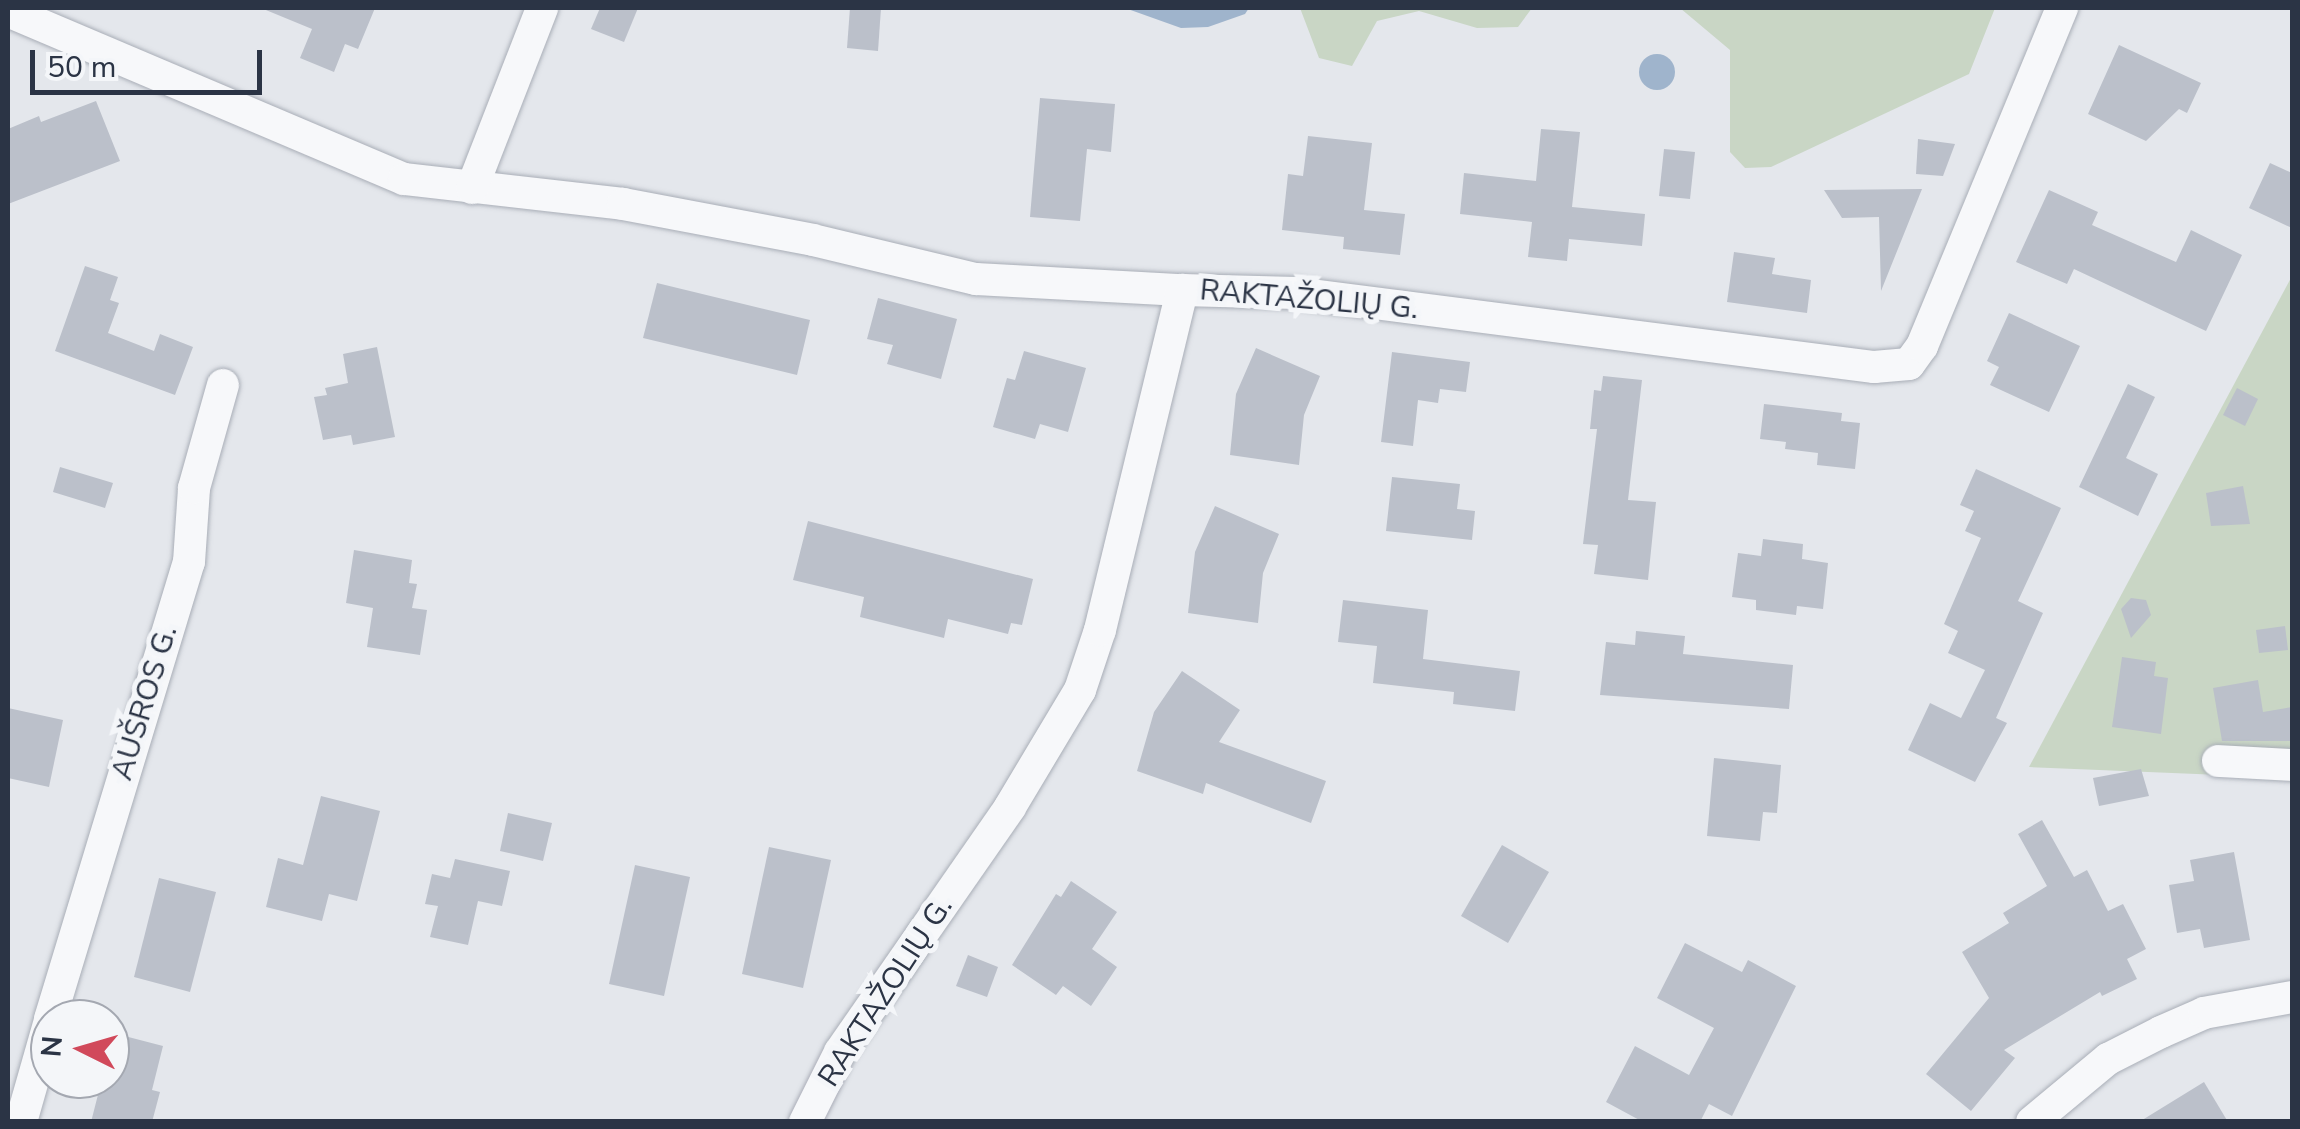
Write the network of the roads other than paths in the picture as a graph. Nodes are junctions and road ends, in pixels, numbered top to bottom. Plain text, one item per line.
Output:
1 (542, 8) edge
2 (2062, 8) edge
3 (8, 11) edge
4 (472, 188) junction
5 (1182, 290) junction
6 (222, 385) dead end
7 (2218, 761) dead end
8 (2292, 765) edge
9 (2292, 997) edge
10 (56, 999) edge
11 (30, 1093) edge
12 (22, 1122) edge
13 (805, 1122) edge
14 (2032, 1122) edge

1 - 4 street
2 - 5 street, RAKTAŽOLIŲ G.
3 - 4 street
4 - 5 street
5 - 13 street, RAKTAŽOLIŲ G.
6 - 10 street, AUŠROS G.
7 - 8 street
9 - 14 street
11 - 12 street, AUŠROS G.

